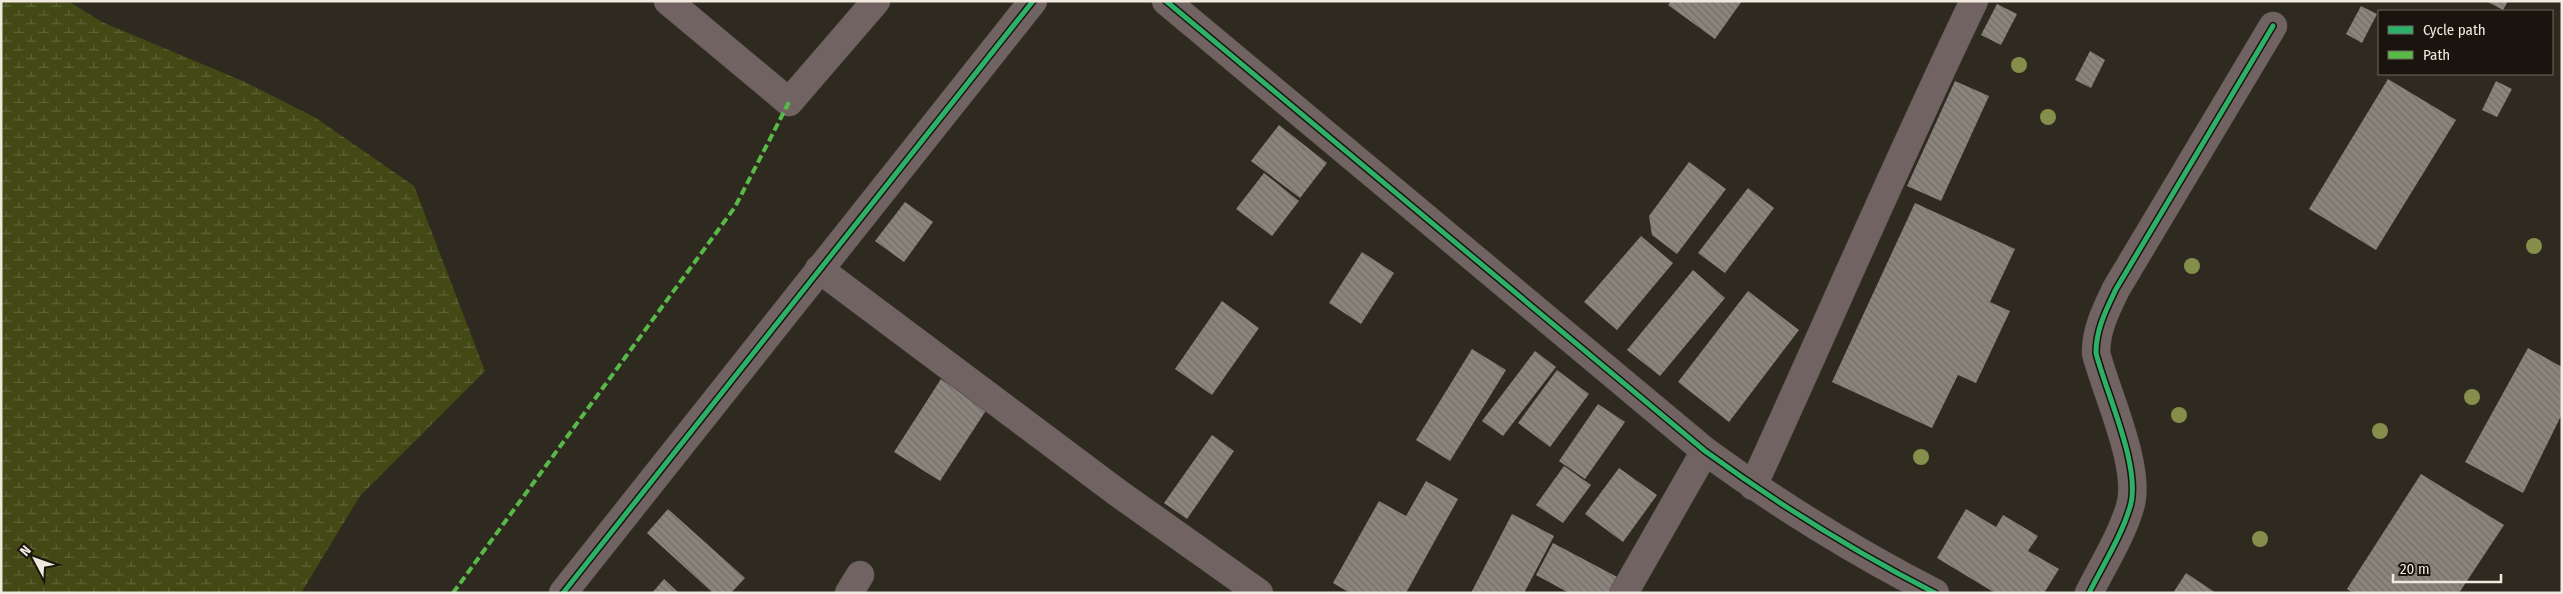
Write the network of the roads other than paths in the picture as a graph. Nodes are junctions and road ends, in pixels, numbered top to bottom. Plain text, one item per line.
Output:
1 (668, 1) edge
2 (876, 1) edge
3 (1033, 1) edge
4 (1166, 1) edge
5 (1974, 1) edge
6 (2274, 26) dead end
7 (819, 269) junction
8 (1705, 451) junction
9 (1753, 486) junction
10 (563, 593) edge
11 (1259, 593) edge
12 (1624, 593) edge
13 (1935, 593) edge
14 (2089, 593) edge

1 - 2 street
3 - 7 street
4 - 8 street
5 - 9 street
6 - 14 street
7 - 10 street
7 - 11 street
8 - 9 street
8 - 12 street
9 - 13 street

